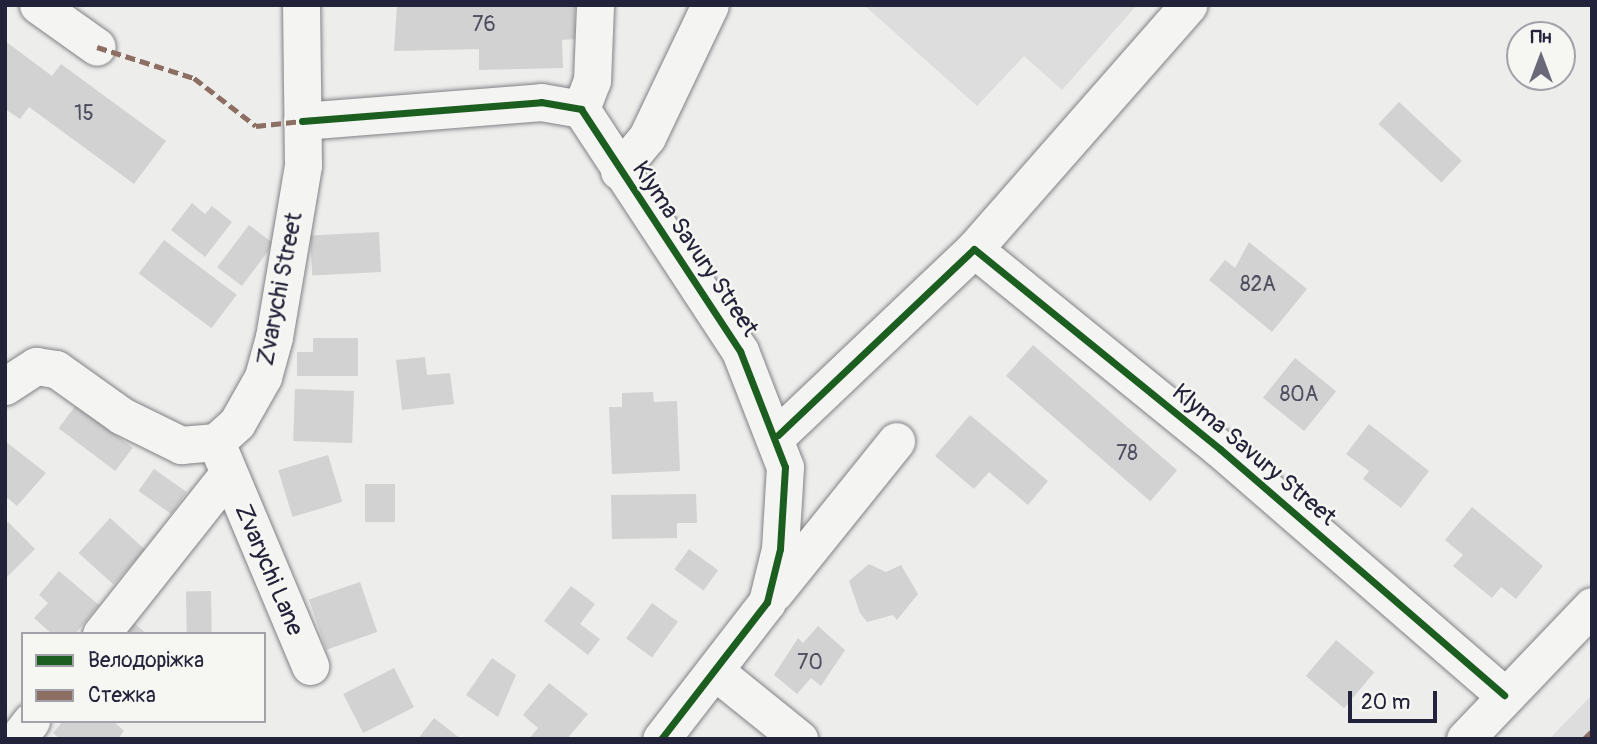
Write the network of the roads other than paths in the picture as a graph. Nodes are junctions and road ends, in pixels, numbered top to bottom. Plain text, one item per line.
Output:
1 (38, 5) edge
2 (300, 5) edge
3 (595, 5) edge
4 (709, 5) edge
5 (1188, 5) edge
6 (97, 47) dead end
7 (581, 109) junction
8 (302, 121) junction
9 (619, 171) junction
10 (974, 249) junction
11 (5, 386) edge
12 (778, 435) junction
13 (896, 441) dead end
14 (222, 459) junction
15 (767, 602) junction
16 (1592, 606) edge
17 (102, 632) edge
18 (310, 666) dead end
19 (716, 672) junction
20 (1504, 695) junction
21 (29, 723) edge
22 (17, 739) edge
23 (661, 739) edge
24 (799, 739) edge
25 (1465, 739) edge

1 - 6 street
2 - 8 street, Zvarychi Street
3 - 7 street
4 - 9 street
5 - 10 street
7 - 8 street
7 - 9 street, Klyma Savury Street
8 - 14 street, Zvarychi Street
9 - 12 street, Klyma Savury Street
10 - 12 street
10 - 20 street, Klyma Savury Street
11 - 14 street
12 - 15 street, Klyma Savury Street
13 - 15 street
14 - 17 street, Zvarychi Lane
14 - 18 street, Zvarychi Lane
15 - 19 street, Klyma Savury Street
16 - 20 street
19 - 23 street, Klyma Savury Street
19 - 24 street
20 - 25 street
21 - 22 street

